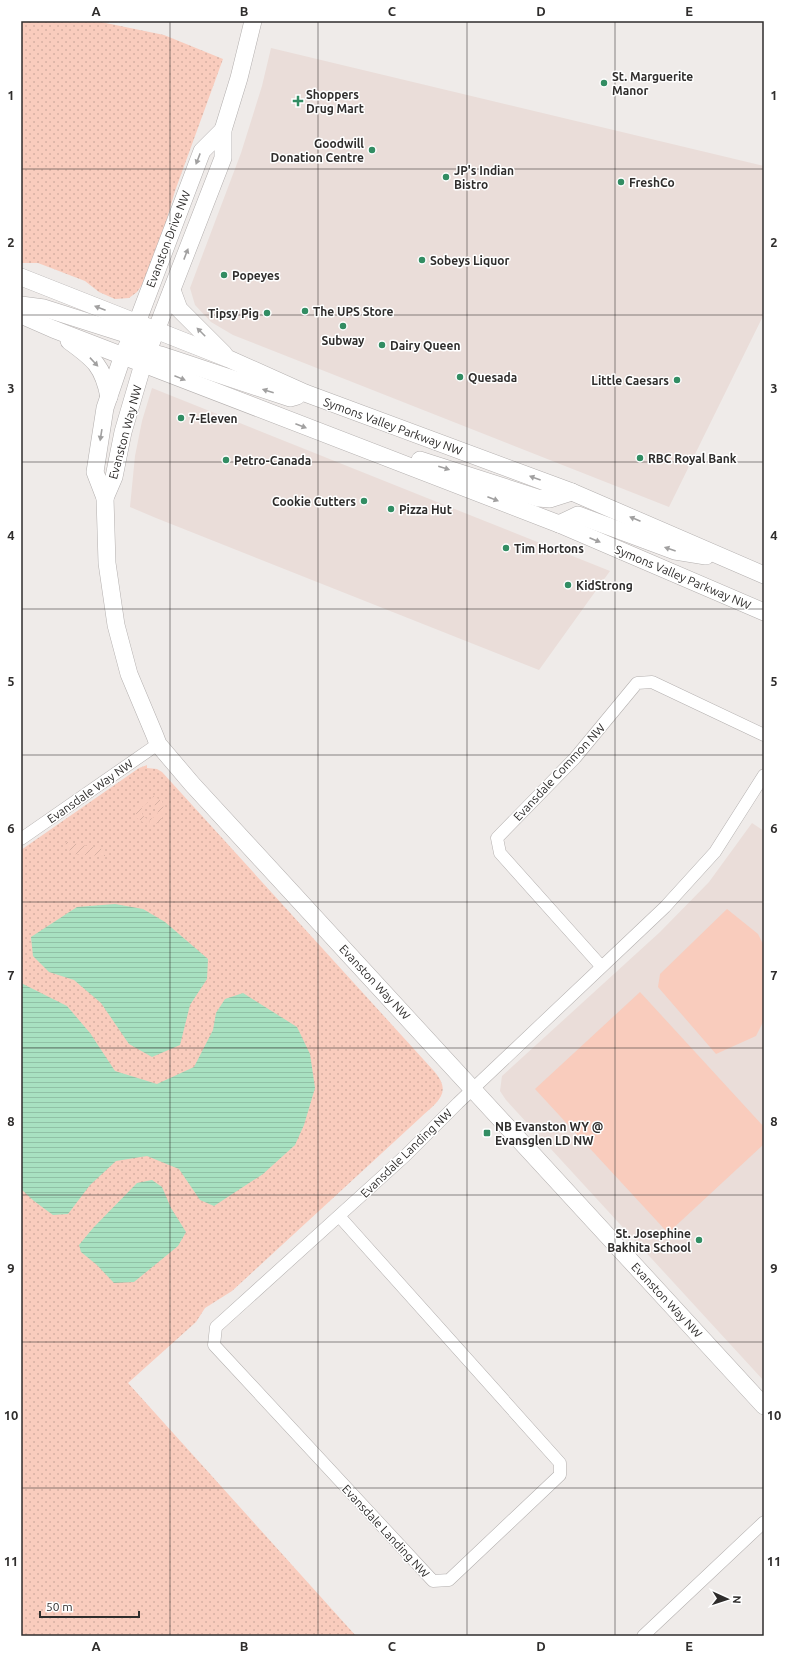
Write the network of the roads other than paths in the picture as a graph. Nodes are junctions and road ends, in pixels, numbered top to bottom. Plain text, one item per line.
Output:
1 (253, 21) edge
2 (223, 130) junction
3 (21, 277) edge
4 (172, 290) junction
5 (21, 305) edge
6 (21, 315) edge
7 (53, 329) junction
8 (134, 329) junction
9 (156, 330) junction
10 (123, 355) junction
11 (146, 357) junction
12 (229, 360) junction
13 (305, 393) junction
14 (109, 397) junction
15 (352, 446) junction
16 (572, 492) junction
17 (105, 498) junction
18 (559, 524) junction
19 (736, 562) junction
20 (764, 575) edge
21 (764, 612) edge
22 (764, 735) edge
23 (158, 744) junction
24 (764, 775) edge
25 (21, 839) edge
26 (601, 966) junction
27 (473, 1089) junction
28 (338, 1216) junction
29 (764, 1406) edge
30 (764, 1522) edge
31 (643, 1636) edge

1 - 2 main road, Evanston Drive NW
4 -> 2 main road, Evanston Drive NW
2 -> 8 main road, Evanston Drive NW
8 -> 3 main road, Symons Valley Parkway NW
4 - 9 main road, Evanston Drive NW
12 -> 4 main road
5 - 8 main road
6 - 7 main road
7 - 10 main road
7 -> 14 main road
8 - 9 main road, Symons Valley Parkway NW
8 - 10 main road, Evanston Drive NW
9 - 11 main road, Evanston Drive NW
9 - 12 main road, Symons Valley Parkway NW
10 - 11 main road
10 - 14 main road, Evanston Way NW
13 -> 11 main road
11 -> 15 main road, Symons Valley Parkway NW
11 - 17 main road, Evanston Way NW
12 - 13 main road, Symons Valley Parkway NW
16 -> 13 main road, Symons Valley Parkway NW
14 -> 17 main road, Evanston Way NW
15 -> 16 main road
15 -> 18 main road, Symons Valley Parkway NW
19 -> 16 main road, Symons Valley Parkway NW
17 - 23 main road, Evanston Way NW
19 -> 18 main road
18 -> 21 main road, Symons Valley Parkway NW
19 - 20 main road, Symons Valley Parkway NW
22 - 26 street, Evansdale Common NW
23 - 25 street, Evansdale Way NW
23 - 27 main road, Evanston Way NW
24 - 26 street
26 - 27 street
27 - 28 street, Evansdale Landing NW
27 - 29 main road, Evanston Way NW
28 - 28 street, Evansdale Landing NW
30 - 31 street

